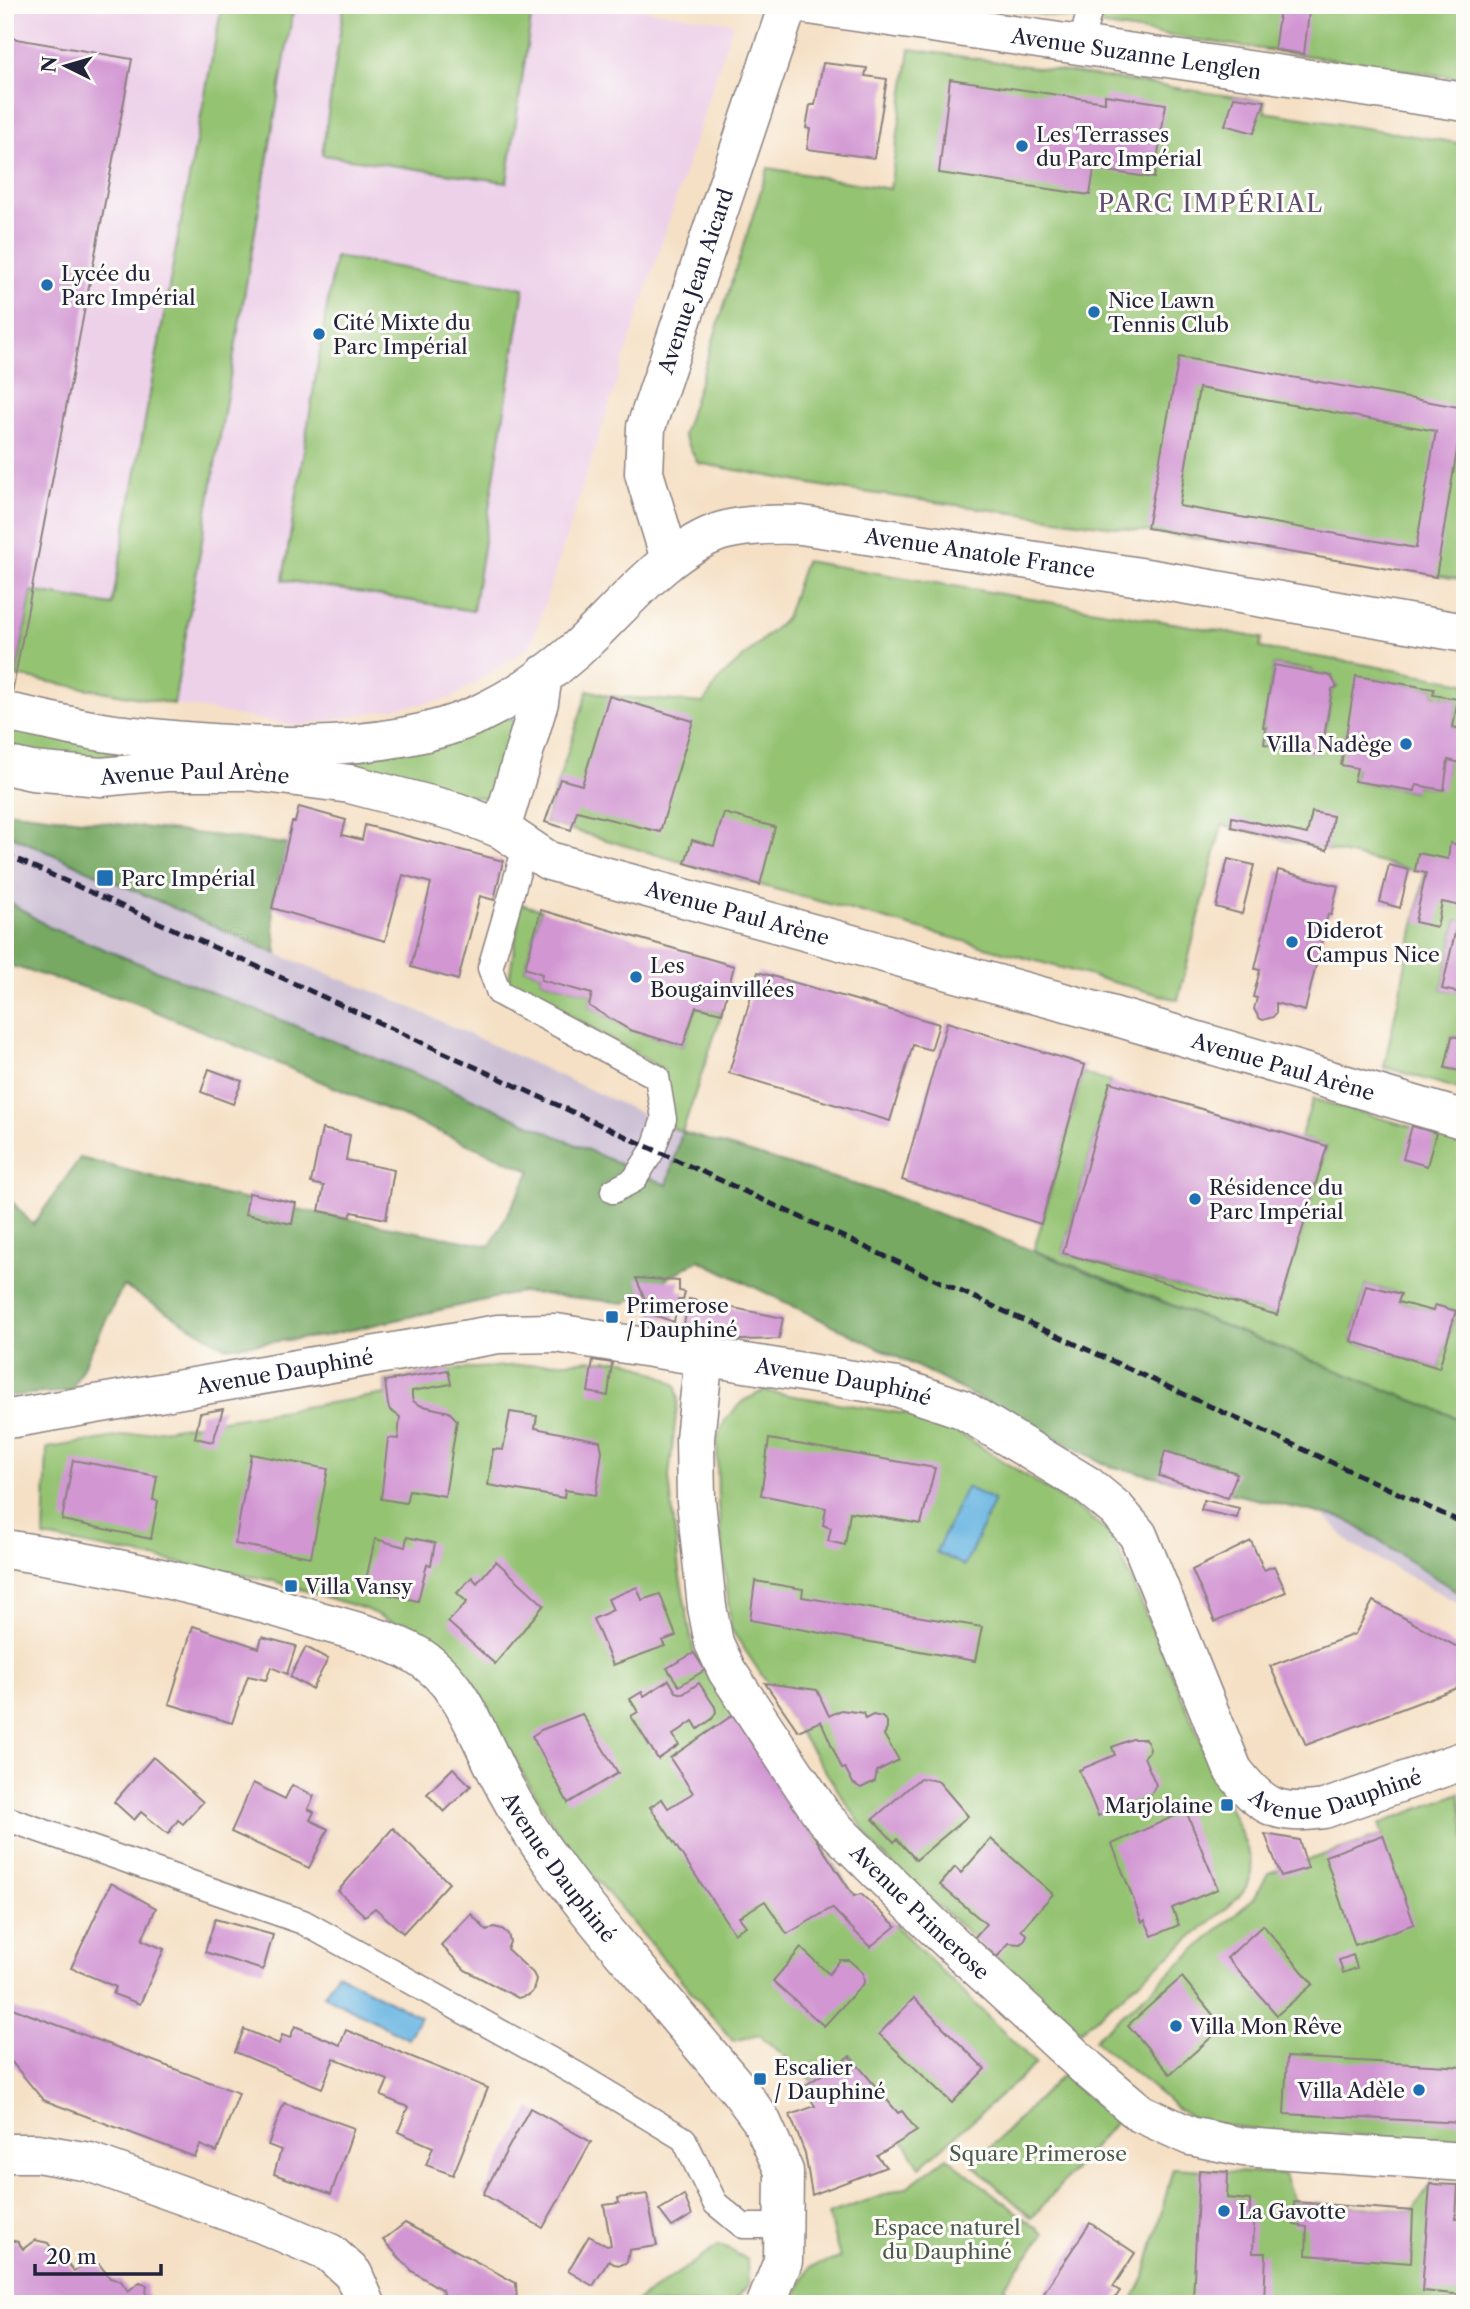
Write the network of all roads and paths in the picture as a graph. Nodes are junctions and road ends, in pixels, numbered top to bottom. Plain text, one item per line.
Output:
1 (788, 5) edge
2 (809, 5) edge
3 (1091, 5) edge
4 (1080, 46) junction
5 (1465, 102) edge
6 (670, 559) junction
7 (1465, 633) edge
8 (543, 675) junction
9 (10, 713) dead end
10 (5, 765) edge
11 (514, 837) junction
12 (1465, 1120) edge
13 (613, 1191) dead end
14 (704, 1356) junction
15 (5, 1418) edge
16 (5, 1549) edge
17 (1465, 1760) edge
18 (5, 1818) edge
19 (5, 2154) edge
20 (1465, 2162) edge
21 (785, 2227) junction
22 (366, 2304) edge
23 (766, 2304) edge

1 - 6 street, Avenue Jean Aicard
2 - 4 street, Avenue Suzanne Lenglen
3 - 4 lane
4 - 5 street, Avenue Suzanne Lenglen
6 - 7 street, Avenue Anatole France
6 - 8 street, Avenue Anatole France
8 - 9 street, Avenue Paul Arène
8 - 11 street
10 - 11 street, Avenue Paul Arène
11 - 12 street, Avenue Paul Arène
11 - 13 lane
14 - 15 street, Avenue Dauphiné
14 - 17 street, Avenue Dauphiné
14 - 20 street, Avenue Primerose
16 - 21 street, Avenue Dauphiné
18 - 21 lane
19 - 22 street
21 - 23 street, Avenue Dauphiné

